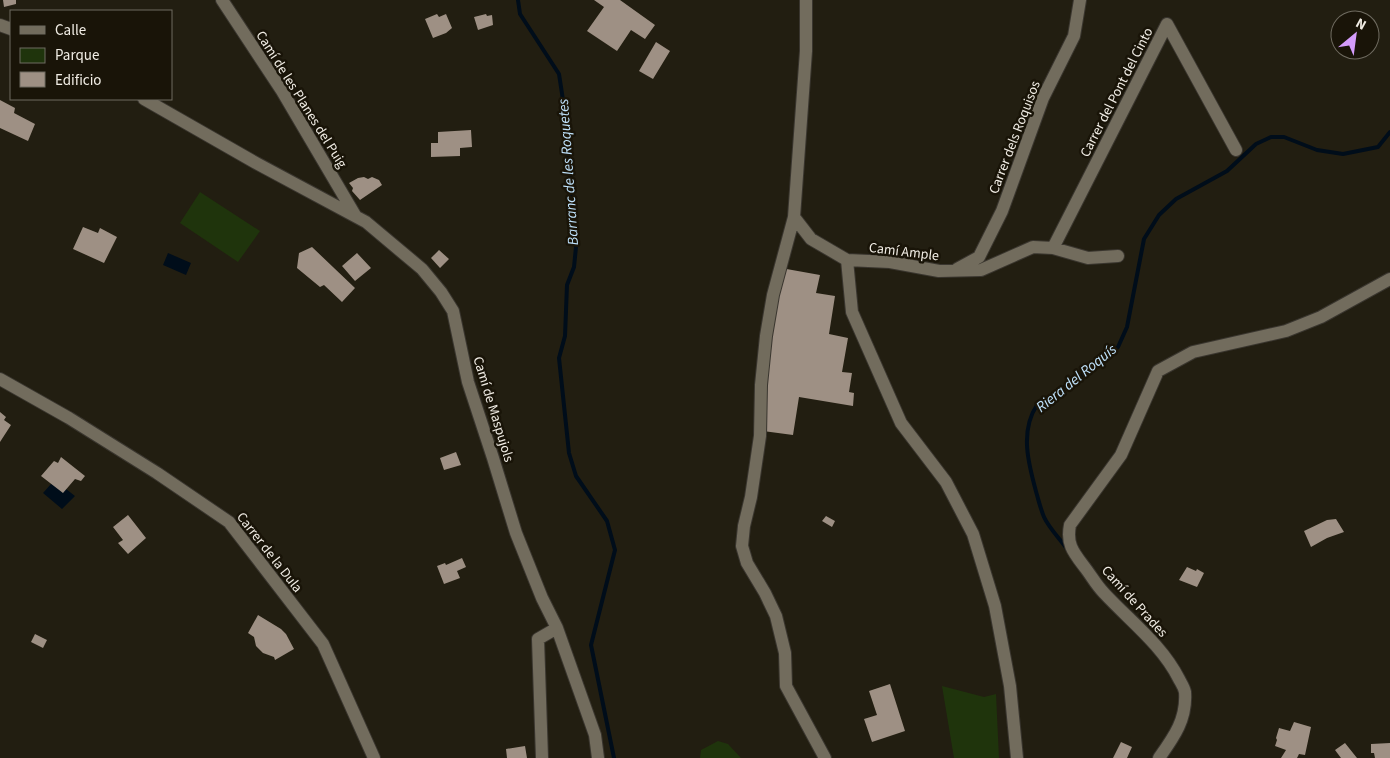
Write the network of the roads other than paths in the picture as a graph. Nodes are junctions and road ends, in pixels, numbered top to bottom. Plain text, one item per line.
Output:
1 (222, 0) edge
2 (806, 0) edge
3 (1080, 0) edge
4 (146, 100) edge
5 (1236, 150) dead end
6 (355, 215) junction
7 (794, 216) junction
8 (1054, 248) junction
9 (1118, 256) dead end
10 (847, 260) junction
11 (954, 270) junction
12 (1390, 279) edge
13 (0, 379) edge
14 (557, 628) junction
15 (374, 758) edge
16 (542, 758) edge
17 (598, 758) edge
18 (825, 758) edge
19 (1017, 758) edge
20 (1160, 758) edge

1 - 6 street, Camí de les Planes del Puig
2 - 7 street
3 - 11 street, Carrer dels Roquisos
4 - 6 street, Camí de Maspujols
5 - 8 street, Carrer del Pont del Cinto
6 - 14 street, Camí de Maspujols
7 - 10 street, Camí Ample
7 - 18 street
8 - 9 street, Camí Ample
8 - 11 street, Camí Ample
10 - 11 street, Camí Ample
10 - 19 street
12 - 20 street, Camí de Prades
13 - 15 street, Carrer de la Dula
14 - 16 street
14 - 17 street, Camí de Maspujols

